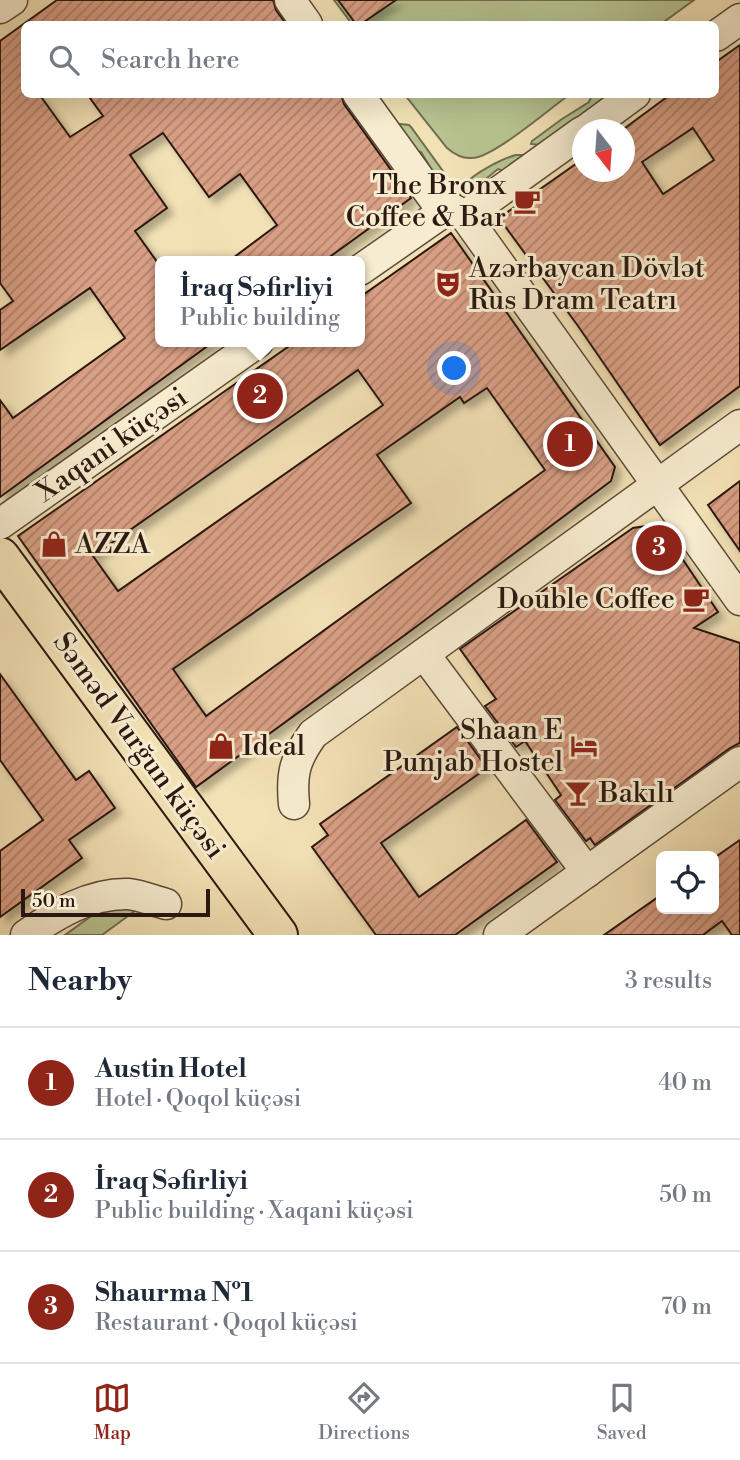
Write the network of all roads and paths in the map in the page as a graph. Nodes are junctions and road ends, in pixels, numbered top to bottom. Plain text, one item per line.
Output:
1 (12, 0) edge
2 (290, 0) edge
3 (0, 8) edge
4 (740, 19) edge
5 (305, 21) edge
6 (719, 34) edge
7 (361, 98) edge
8 (629, 98) edge
9 (601, 119) edge
10 (572, 139) edge
11 (457, 212) junction
12 (365, 267) edge
13 (251, 347) edge
14 (740, 425) edge
15 (658, 484) junction
16 (0, 524) edge
17 (0, 557) edge
18 (740, 600) edge
19 (424, 654) junction
20 (740, 762) edge
21 (294, 804) dead end
22 (587, 872) junction
23 (166, 904) dead end
24 (26, 935) edge
25 (278, 935) edge
26 (499, 935) edge

1 - 3 street
2 - 5 street
4 - 6 street
7 - 11 street
8 - 9 street
10 - 11 street
11 - 12 street
11 - 15 street
13 - 16 street, Xaqani küçəsi
14 - 15 street
15 - 18 street
15 - 19 street
17 - 25 main road, Səməd Vurğun küçəsi
19 - 21 street
19 - 22 street
20 - 22 street
22 - 26 street
23 - 24 street

